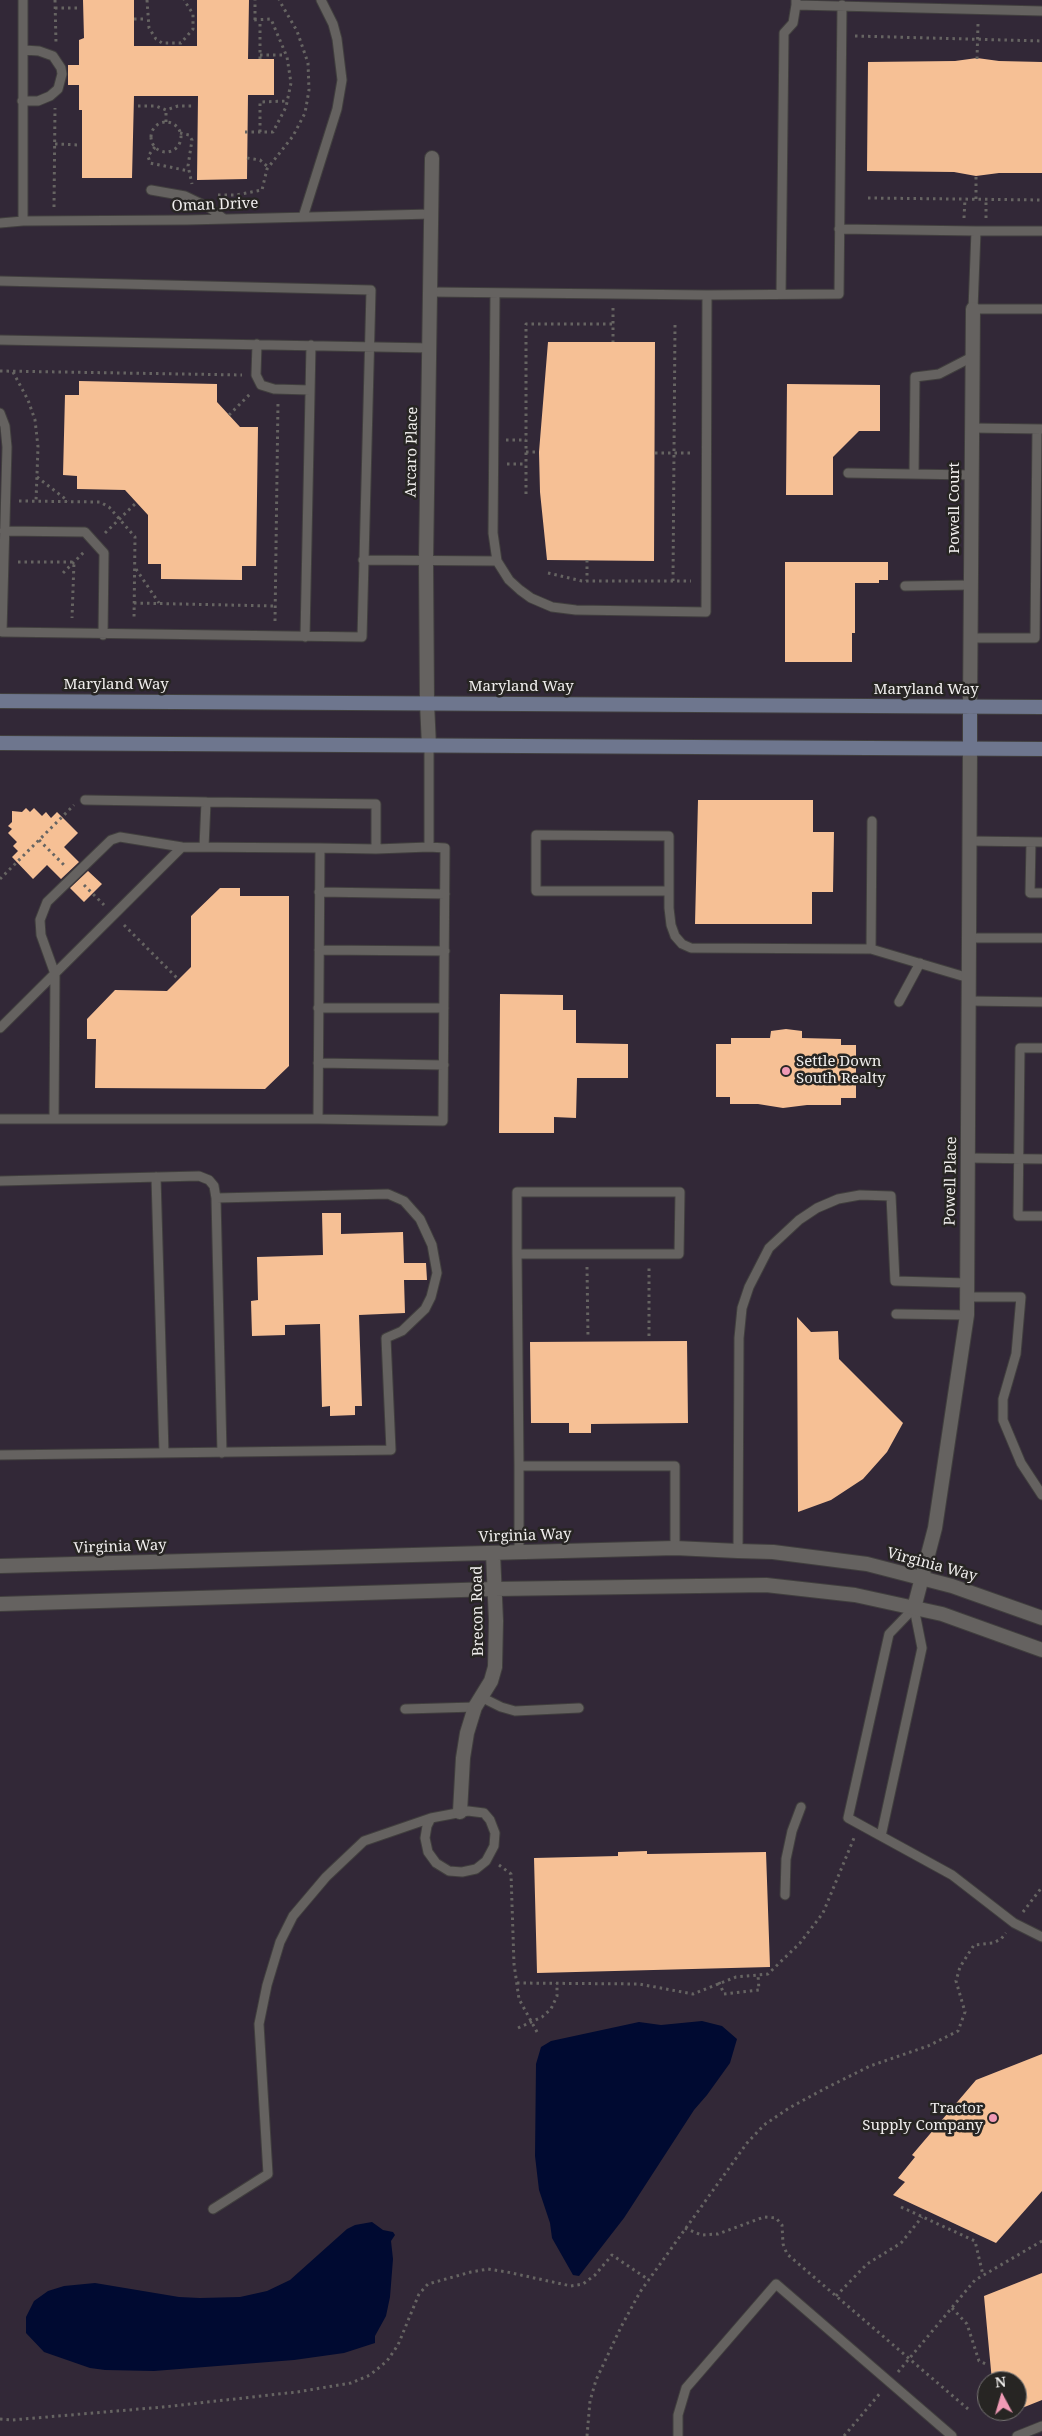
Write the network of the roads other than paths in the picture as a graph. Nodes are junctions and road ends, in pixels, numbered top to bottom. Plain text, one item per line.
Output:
1 (23, 0) edge
2 (321, 0) edge
3 (796, 2) edge
4 (842, 5) junction
5 (1042, 11) edge
6 (24, 50) junction
7 (22, 101) junction
8 (432, 158) dead end
9 (151, 190) dead end
10 (432, 214) junction
11 (303, 216) junction
12 (224, 219) junction
13 (24, 221) junction
14 (0, 223) edge
15 (839, 229) junction
16 (976, 231) junction
17 (1042, 231) edge
18 (0, 282) edge
19 (431, 292) junction
20 (495, 294) junction
21 (782, 294) junction
22 (706, 296) junction
23 (973, 309) junction
24 (1042, 309) edge
25 (0, 340) edge
26 (257, 344) junction
27 (311, 345) junction
28 (369, 346) junction
29 (431, 348) junction
30 (972, 357) junction
31 (310, 390) junction
32 (0, 413) edge
33 (972, 428) junction
34 (1040, 429) edge
35 (848, 474) dead end
36 (914, 474) junction
37 (972, 475) junction
38 (4, 531) junction
39 (364, 560) junction
40 (426, 561) junction
41 (497, 562) junction
42 (971, 585) junction
43 (905, 586) dead end
44 (103, 635) junction
45 (305, 636) junction
46 (971, 638) junction
47 (0, 701) edge
48 (427, 703) junction
49 (970, 707) junction
50 (1042, 707) edge
51 (0, 743) edge
52 (429, 746) junction
53 (970, 748) junction
54 (1042, 749) edge
55 (85, 800) road end
56 (206, 802) junction
57 (872, 820) dead end
58 (970, 841) junction
59 (1031, 842) junction
60 (1042, 842) edge
61 (182, 847) junction
62 (204, 847) junction
63 (429, 847) junction
64 (320, 848) junction
65 (376, 849) junction
66 (669, 891) junction
67 (319, 892) junction
68 (1042, 893) edge
69 (445, 894) junction
70 (968, 938) junction
71 (1042, 938) edge
72 (871, 948) junction
73 (319, 950) junction
74 (445, 951) junction
75 (920, 962) junction
76 (55, 974) junction
77 (969, 978) junction
78 (969, 1001) junction
79 (899, 1002) dead end
80 (1042, 1002) edge
81 (318, 1008) junction
82 (444, 1008) junction
83 (1, 1025) edge
84 (1042, 1048) edge
85 (318, 1063) junction
86 (444, 1065) junction
87 (54, 1119) junction
88 (318, 1119) junction
89 (0, 1120) edge
90 (968, 1158) junction
91 (1018, 1159) junction
92 (1042, 1159) edge
93 (156, 1177) junction
94 (0, 1181) edge
95 (216, 1198) junction
96 (1042, 1216) edge
97 (517, 1254) junction
98 (967, 1282) junction
99 (967, 1297) junction
100 (896, 1314) dead end
101 (967, 1314) junction
102 (222, 1453) junction
103 (164, 1454) junction
104 (0, 1455) edge
105 (519, 1466) junction
106 (1042, 1495) edge
107 (675, 1548) junction
108 (738, 1551) junction
109 (519, 1552) junction
110 (493, 1553) junction
111 (0, 1566) edge
112 (922, 1578) junction
113 (494, 1589) junction
114 (0, 1604) edge
115 (914, 1608) junction
116 (1042, 1618) edge
117 (1042, 1650) edge
118 (478, 1702) junction
119 (580, 1708) dead end
120 (405, 1709) dead end
121 (801, 1807) dead end
122 (460, 1812) junction
123 (431, 1818) junction
124 (880, 1836) junction
125 (786, 1895) dead end
126 (1042, 1937) edge
127 (213, 2209) dead end
128 (1042, 2426) edge
129 (1020, 2435) edge
130 (1042, 2435) edge
131 (678, 2436) edge
132 (952, 2436) edge

1 - 6 lane
2 - 11 lane
3 - 4 lane
3 - 21 lane
4 - 5 lane
4 - 15 lane
6 - 7 lane
6 - 7 lane
7 - 13 lane
8 - 10 street, Arcaro Place
9 - 12 lane
10 - 11 lane, Oman Drive
10 - 19 street, Arcaro Place
11 - 12 lane, Oman Drive
12 - 13 lane, Oman Drive
13 - 14 lane, Oman Drive
15 - 16 lane
15 - 21 lane
16 - 17 lane
16 - 23 lane
18 - 28 lane
19 - 20 lane
19 - 29 street, Arcaro Place
20 - 22 lane
20 - 41 lane
21 - 22 lane
22 - 41 lane
23 - 24 lane
23 - 30 street, Powell Court
25 - 26 lane
26 - 27 lane
26 - 31 lane
27 - 28 lane
27 - 31 lane
28 - 29 lane
28 - 39 lane
29 - 40 street, Arcaro Place
30 - 33 street, Powell Court
30 - 36 lane
31 - 45 lane
32 - 38 lane
33 - 34 lane
33 - 37 street, Powell Court
34 - 46 lane
35 - 36 lane
36 - 37 lane
37 - 42 street, Powell Court
38 - 44 lane
38 - 44 lane
39 - 40 lane
39 - 45 lane
40 - 41 lane
40 - 48 street, Arcaro Place
42 - 43 lane
42 - 46 street, Powell Court
44 - 45 lane
46 - 49 street, Powell Court
47 - 48 main road, Maryland Way
48 - 49 main road, Maryland Way
48 - 52 street, Arcaro Place
49 - 50 main road, Maryland Way
49 - 53 main road
51 - 52 main road
52 - 53 main road
52 - 63 lane
53 - 54 main road
53 - 58 street, Powell Place
55 - 56 lane
56 - 62 lane
56 - 65 lane
57 - 72 lane
58 - 59 lane
58 - 70 street, Powell Place
59 - 60 lane
59 - 68 lane
61 - 62 lane
61 - 76 lane
61 - 76 lane
62 - 64 lane
63 - 65 lane
63 - 69 lane
64 - 65 lane
64 - 67 lane
66 - 66 lane
66 - 72 lane
67 - 69 lane
67 - 73 lane
69 - 74 lane
70 - 71 lane
70 - 77 street, Powell Place
72 - 75 lane
73 - 74 lane
73 - 81 lane
74 - 82 lane
75 - 77 lane
75 - 79 lane
76 - 83 lane
76 - 87 lane
77 - 78 street, Powell Place
78 - 80 lane
78 - 90 street, Powell Place
81 - 82 lane
81 - 85 lane
82 - 86 lane
84 - 91 lane
85 - 86 lane
85 - 88 lane
86 - 88 lane
87 - 88 lane
87 - 89 lane
90 - 91 lane
90 - 98 street, Powell Place
91 - 92 lane
91 - 96 lane
93 - 94 lane
93 - 95 lane
93 - 103 lane
95 - 102 lane
95 - 102 lane
97 - 97 lane
97 - 105 lane
98 - 99 street, Powell Place
98 - 108 lane
99 - 101 street, Powell Place
99 - 106 lane
100 - 101 lane
101 - 112 street, Powell Place
102 - 103 lane
103 - 104 lane
105 - 107 lane
105 - 109 lane
107 - 108 street, Virginia Way
107 - 109 street, Virginia Way
108 - 112 street, Virginia Way
109 - 110 street, Virginia Way
110 - 111 street, Virginia Way
110 - 113 street, Brecon Road
112 - 115 street, Powell Place
112 - 116 street, Virginia Way
113 - 114 street
113 - 115 street
113 - 118 street, Brecon Road
115 - 117 street
115 - 124 lane
115 - 124 lane
118 - 119 lane
118 - 120 lane
118 - 122 street, Brecon Road
121 - 125 lane
122 - 123 lane
122 - 123 lane
123 - 127 lane
124 - 126 lane
128 - 129 lane
129 - 130 lane
131 - 132 lane

